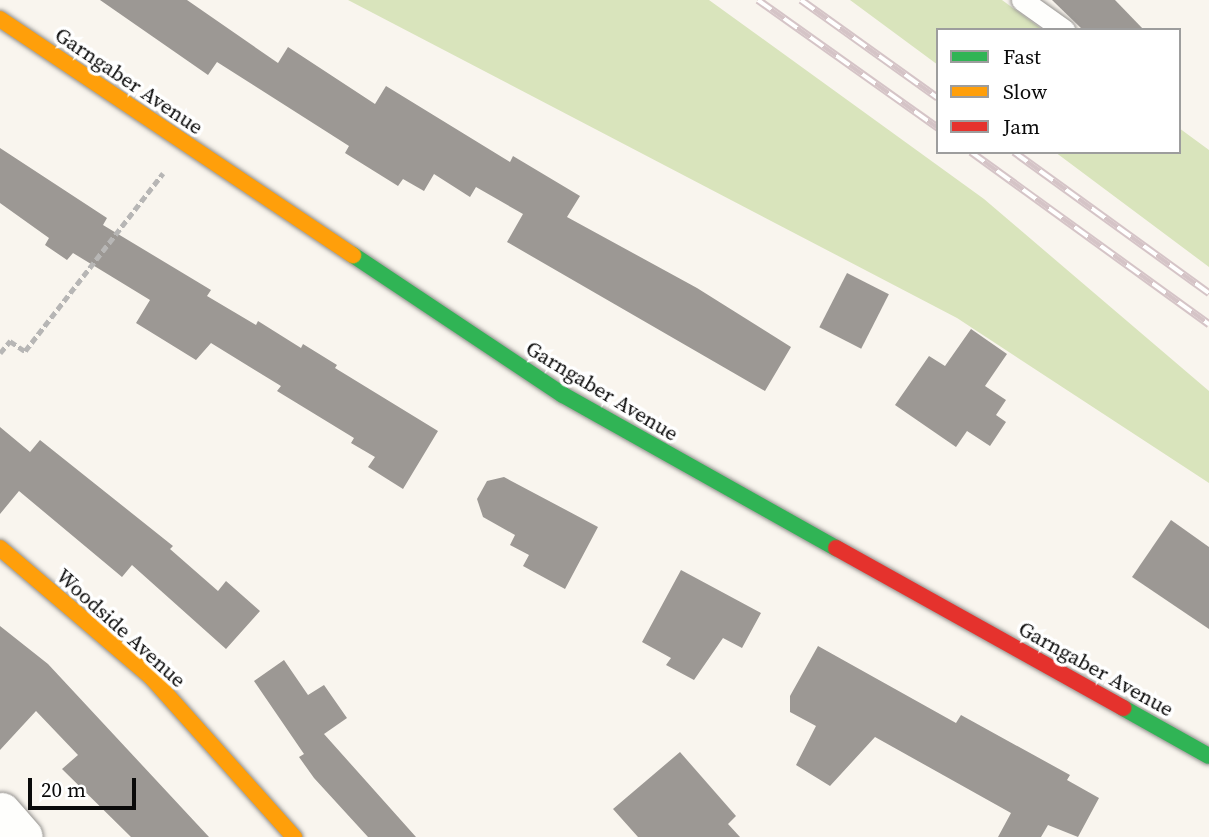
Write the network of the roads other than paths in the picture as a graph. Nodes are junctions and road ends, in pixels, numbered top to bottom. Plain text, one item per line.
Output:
1 (1025, 1) edge
2 (0, 19) edge
3 (1061, 28) edge
4 (0, 548) edge
5 (1209, 756) edge
6 (294, 837) edge

1 - 3 lane
2 - 5 street, Garngaber Avenue
4 - 6 street, Woodside Avenue

